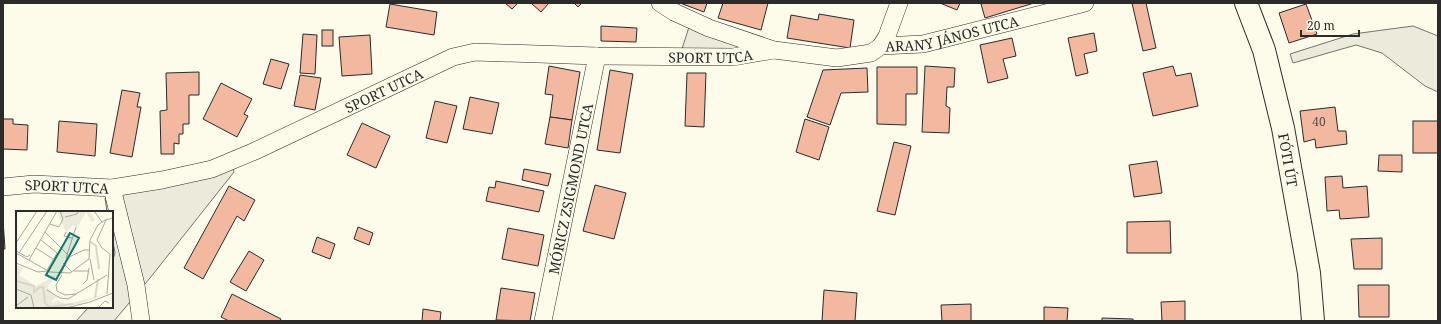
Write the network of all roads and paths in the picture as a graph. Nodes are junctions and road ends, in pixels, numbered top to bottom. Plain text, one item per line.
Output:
1 (660, 3) edge
2 (899, 3) edge
3 (1085, 3) edge
4 (1246, 3) edge
5 (881, 46) junction
6 (774, 50) junction
7 (597, 56) junction
8 (3, 187) edge
9 (112, 188) junction
10 (141, 321) edge
11 (543, 321) edge
12 (1314, 321) edge

1 - 6 street, ARANY JÁNOS UTCA
2 - 5 street
3 - 5 street, ARANY JÁNOS UTCA
4 - 12 main road, FÓTI ÚT
5 - 6 street, ARANY JÁNOS UTCA
6 - 7 street, SPORT UTCA
7 - 9 street, SPORT UTCA
7 - 11 street, MÓRICZ ZSIGMOND UTCA
8 - 9 street, SPORT UTCA
9 - 10 street

